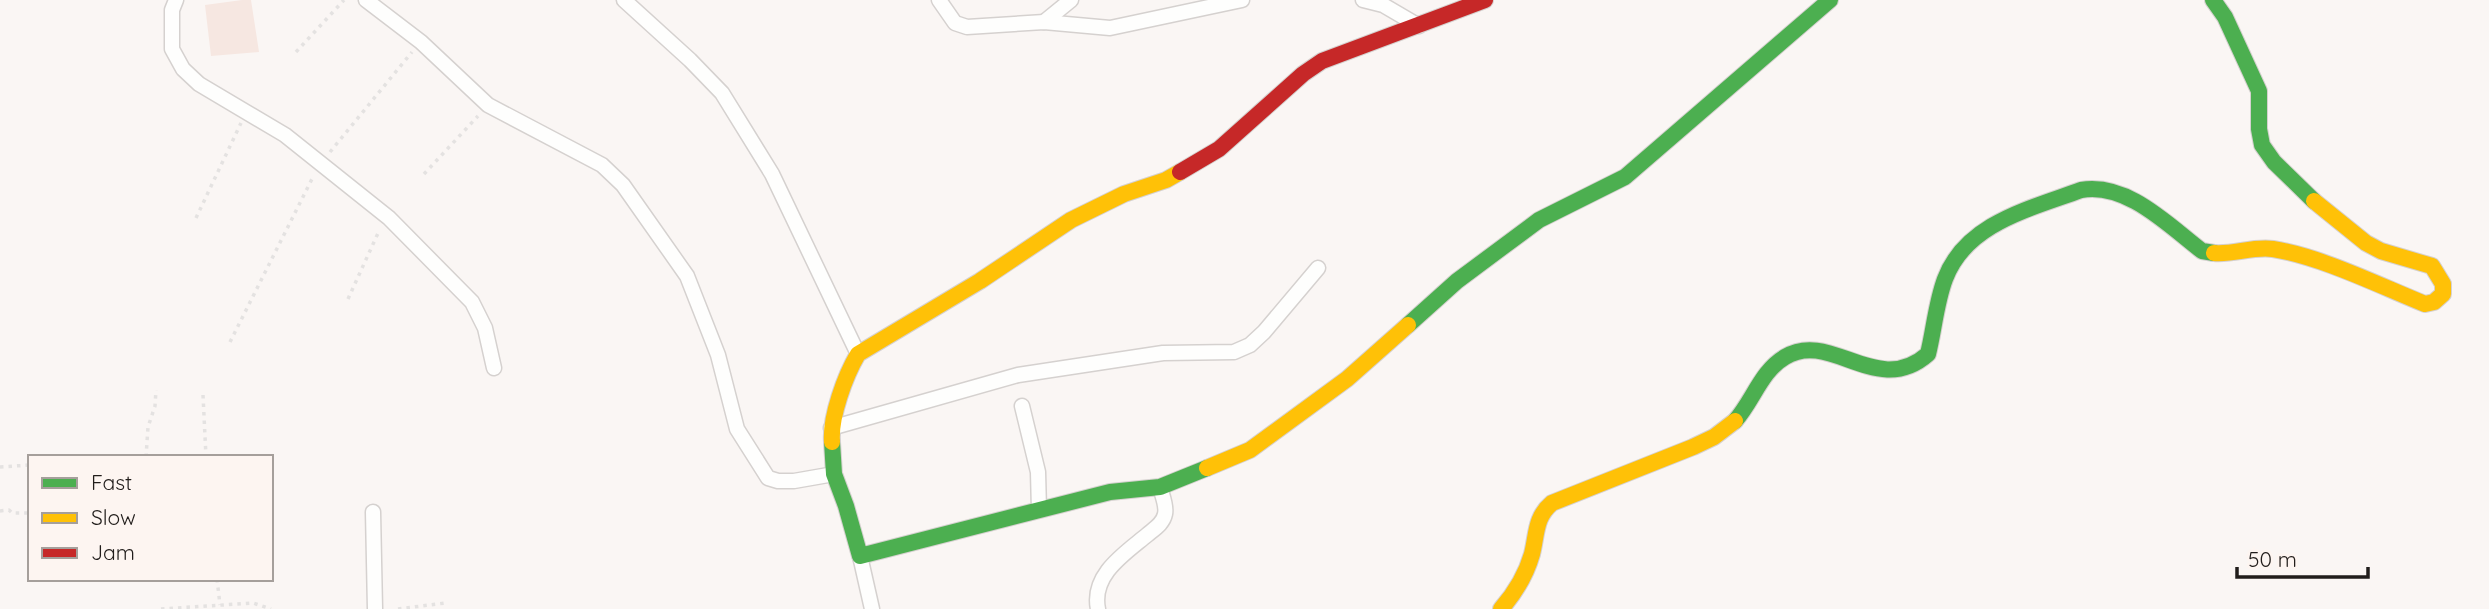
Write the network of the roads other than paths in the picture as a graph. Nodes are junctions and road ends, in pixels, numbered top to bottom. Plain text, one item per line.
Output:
1 (176, 0) edge
2 (366, 0) edge
3 (624, 0) edge
4 (939, 0) edge
5 (1071, 0) edge
6 (1242, 0) edge
7 (1363, 0) edge
8 (1485, 0) edge
9 (1830, 0) edge
10 (2213, 0) edge
11 (1044, 22) junction
12 (1419, 26) junction
13 (1318, 268) dead end
14 (858, 354) junction
15 (495, 369) dead end
16 (1022, 407) dead end
17 (831, 428) junction
18 (834, 474) junction
19 (1160, 487) junction
20 (1040, 510) junction
21 (373, 512) dead end
22 (860, 555) junction
23 (375, 609) edge
24 (872, 609) edge
25 (1098, 609) edge
26 (1501, 609) edge

1 - 15 street
2 - 18 street
3 - 14 street
4 - 11 street
5 - 11 street
6 - 11 street
7 - 12 street
8 - 12 street
9 - 19 street
10 - 26 street
12 - 14 street
13 - 17 street
14 - 17 street
16 - 20 street
17 - 18 street
18 - 22 street
19 - 20 street
19 - 25 street
20 - 22 street
21 - 23 street
22 - 24 street

